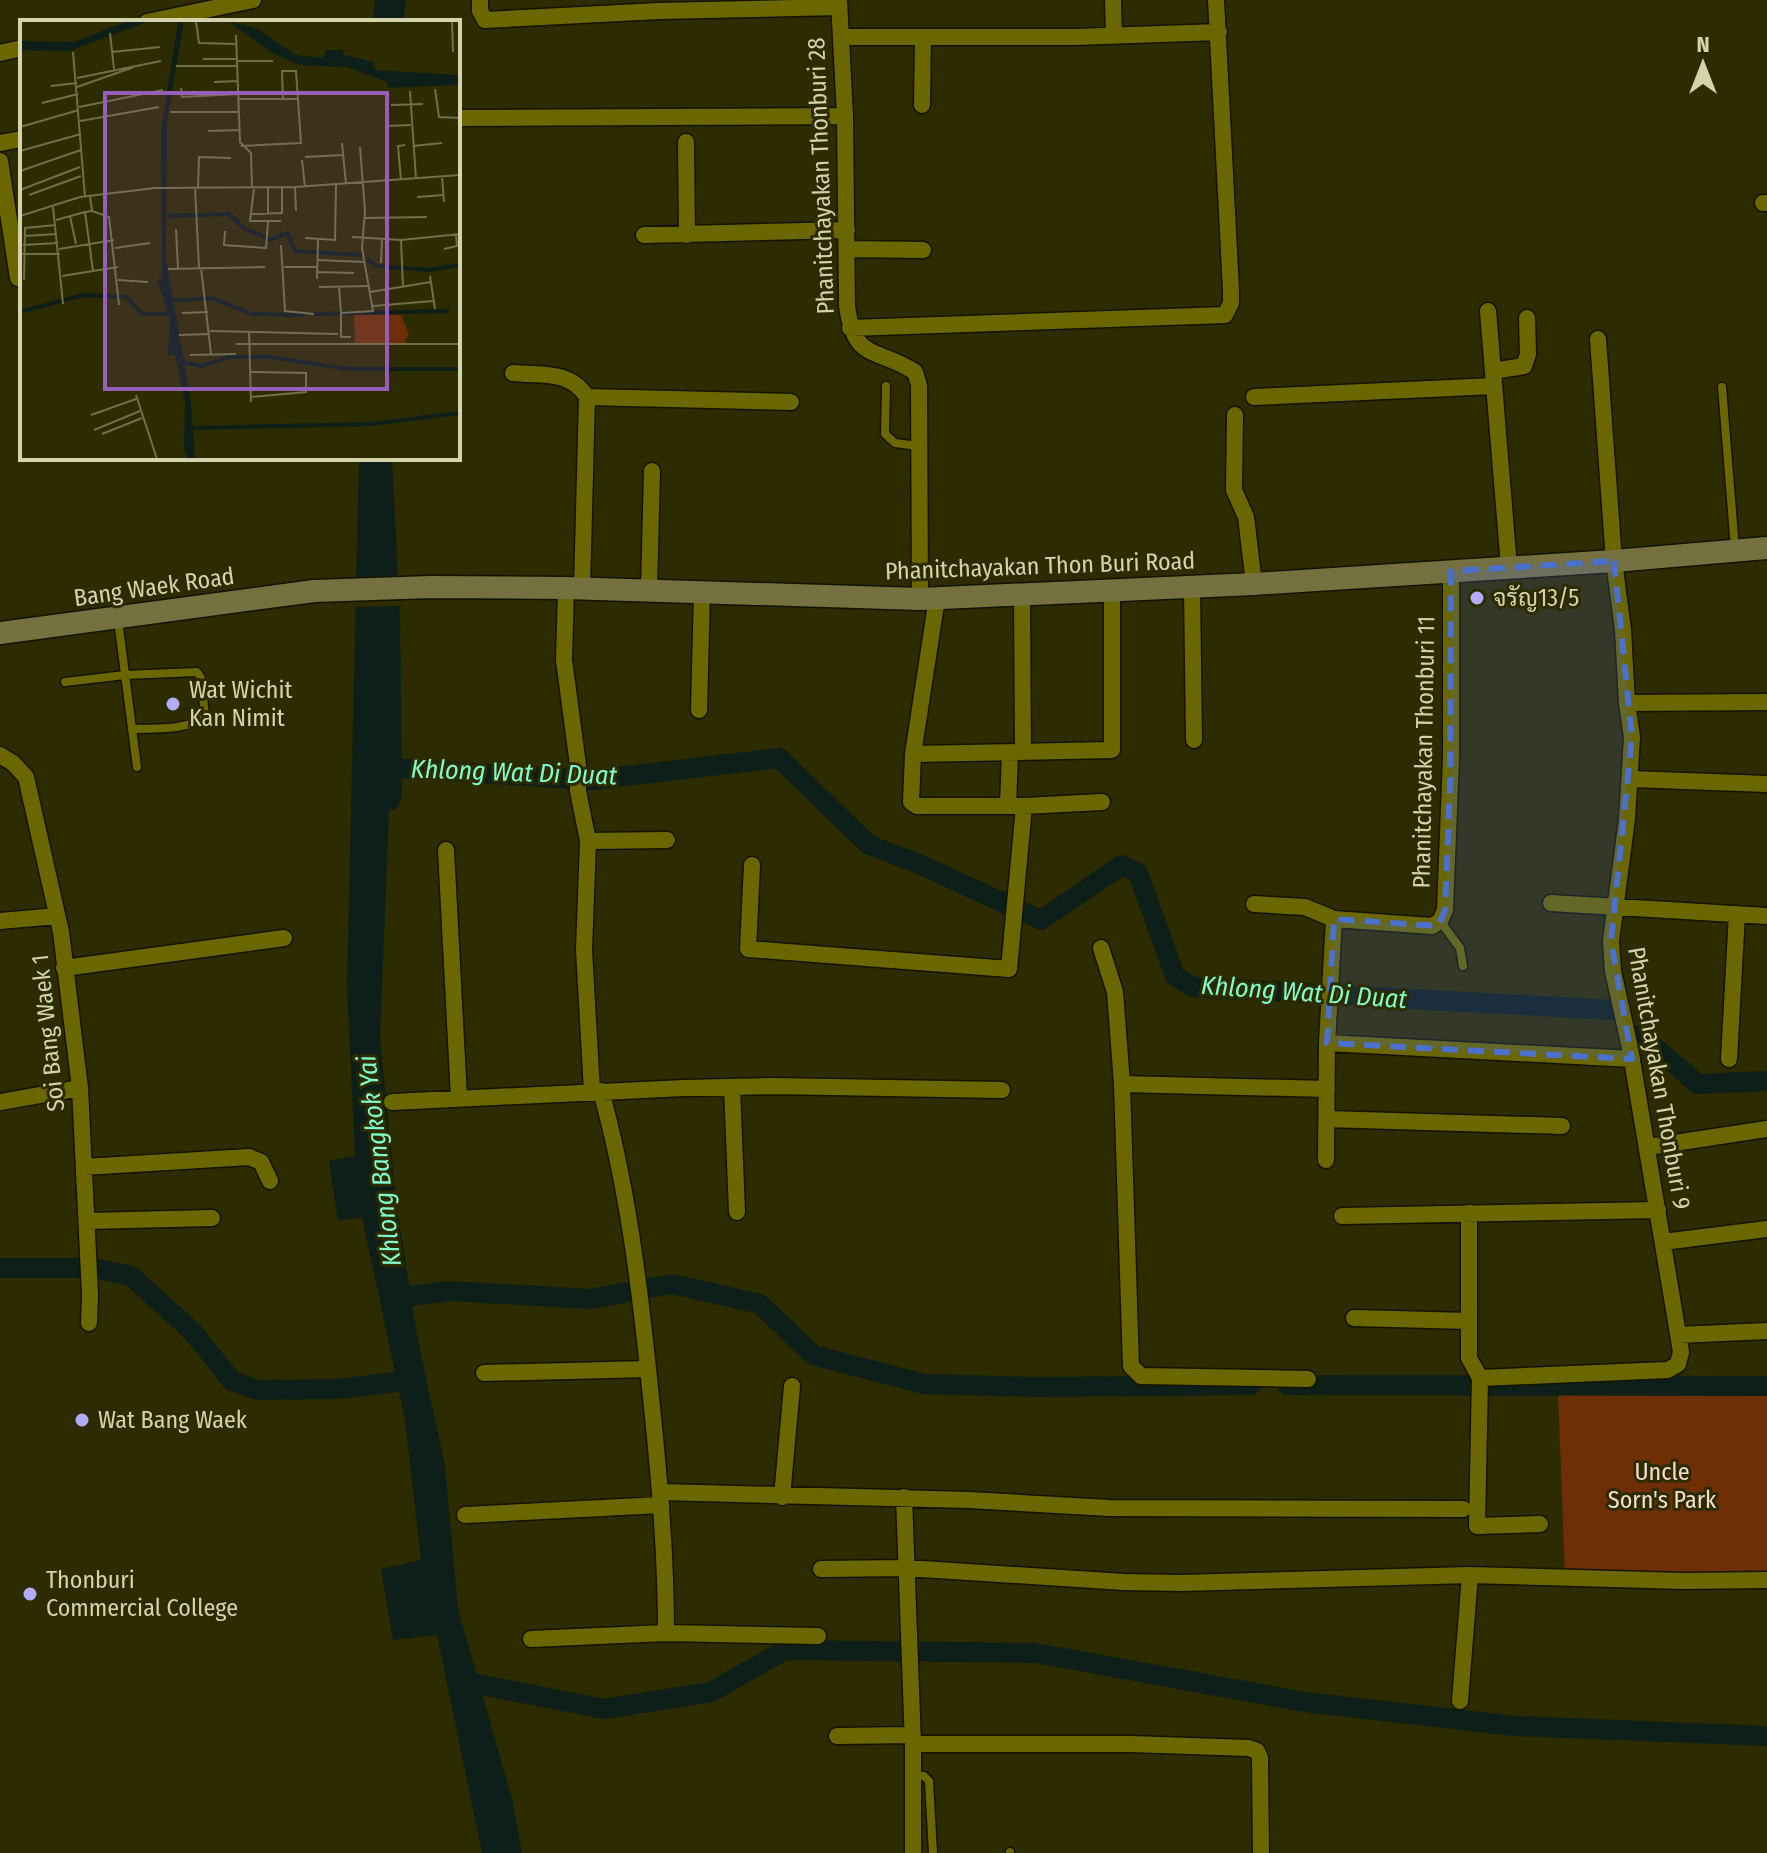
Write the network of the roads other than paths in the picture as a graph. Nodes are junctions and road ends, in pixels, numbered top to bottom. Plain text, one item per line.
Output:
1 (253, 0) edge
2 (480, 0) edge
3 (1113, 0) edge
4 (1216, 0) edge
5 (839, 3) edge
6 (157, 20) edge
7 (1219, 32) junction
8 (1114, 35) junction
9 (841, 37) junction
10 (923, 37) junction
11 (20, 48) edge
12 (0, 53) edge
13 (922, 105) dead end
14 (845, 116) junction
15 (460, 118) edge
16 (20, 139) edge
17 (686, 142) dead end
18 (0, 143) edge
19 (0, 161) edge
20 (847, 230) junction
21 (644, 235) dead end
22 (687, 235) junction
23 (847, 249) junction
24 (923, 250) dead end
25 (18, 278) dead end
26 (1488, 311) dead end
27 (1527, 318) dead end
28 (850, 328) junction
29 (1598, 339) dead end
30 (513, 373) dead end
31 (1494, 378) junction
32 (886, 386) dead end
33 (1722, 387) dead end
34 (587, 397) junction
35 (1254, 397) dead end
36 (791, 402) dead end
37 (1235, 415) dead end
38 (918, 446) junction
39 (652, 471) dead end
40 (1767, 548) edge
41 (1735, 550) junction
42 (1614, 561) junction
43 (1509, 567) junction
44 (1451, 571) junction
45 (1254, 584) junction
46 (1192, 587) junction
47 (574, 588) junction
48 (649, 590) junction
49 (1112, 590) junction
50 (314, 591) joint
51 (702, 592) junction
52 (1022, 594) junction
53 (928, 598) junction
54 (118, 619) junction
55 (0, 633) edge
56 (125, 675) junction
57 (65, 682) dead end
58 (1767, 702) edge
59 (1627, 703) junction
60 (699, 710) dead end
61 (132, 729) junction
62 (1194, 740) dead end
63 (1017, 752) junction
64 (913, 754) junction
65 (0, 755) edge
66 (137, 767) dead end
67 (1631, 779) junction
68 (1767, 784) edge
69 (1102, 802) dead end
70 (1016, 806) junction
71 (667, 840) dead end
72 (588, 841) junction
73 (446, 850) dead end
74 (752, 865) dead end
75 (1551, 903) dead end
76 (1254, 904) dead end
77 (1616, 907) junction
78 (1737, 914) junction
79 (57, 916) junction
80 (1767, 916) edge
81 (1334, 919) junction
82 (0, 921) edge
83 (1440, 921) junction
84 (284, 938) dead end
85 (1101, 948) dead end
86 (1463, 966) dead end
87 (64, 968) junction
88 (1327, 1043) junction
89 (1632, 1059) junction
90 (1729, 1059) dead end
91 (1122, 1084) junction
92 (732, 1087) junction
93 (80, 1088) junction
94 (1327, 1089) junction
95 (1002, 1090) dead end
96 (597, 1091) junction
97 (459, 1098) junction
98 (0, 1102) edge
99 (392, 1102) dead end
100 (1327, 1119) junction
101 (1562, 1126) dead end
102 (1767, 1129) edge
103 (1648, 1147) junction
104 (1326, 1160) dead end
105 (84, 1167) junction
106 (270, 1181) dead end
107 (1658, 1210) junction
108 (737, 1212) dead end
109 (1469, 1213) junction
110 (1342, 1216) dead end
111 (212, 1218) dead end
112 (87, 1221) junction
113 (1767, 1229) edge
114 (1663, 1242) junction
115 (1354, 1318) dead end
116 (1469, 1321) junction
117 (89, 1323) dead end
118 (1767, 1331) edge
119 (1678, 1335) junction
120 (648, 1369) junction
121 (484, 1373) dead end
122 (1308, 1379) dead end
123 (792, 1386) dead end
124 (1481, 1386) junction
125 (782, 1497) junction
126 (904, 1497) junction
127 (661, 1498) junction
128 (1463, 1509) dead end
129 (465, 1515) dead end
130 (1540, 1524) dead end
131 (906, 1568) junction
132 (821, 1569) dead end
133 (1470, 1575) junction
134 (1767, 1580) edge
135 (666, 1633) junction
136 (818, 1636) dead end
137 (531, 1639) dead end
138 (1460, 1701) dead end
139 (837, 1736) dead end
140 (912, 1740) junction
141 (912, 1775) junction
142 (913, 1853) edge
143 (933, 1853) edge
144 (1261, 1853) edge

1 - 6 street
2 - 5 street
3 - 8 street
4 - 7 street
5 - 9 street, Phanitchayakan Thonburi 28
7 - 8 street
7 - 28 street
8 - 10 street
9 - 10 street
9 - 14 street, Phanitchayakan Thonburi 28
10 - 13 street
11 - 12 street
14 - 15 street
14 - 20 street, Phanitchayakan Thonburi 28
16 - 18 street
17 - 22 street
19 - 25 street
20 - 22 street
20 - 23 street, Phanitchayakan Thonburi 28
21 - 22 street
23 - 24 street
23 - 28 street, Phanitchayakan Thonburi 28
26 - 31 street
27 - 31 street
28 - 38 street, Phanitchayakan Thonburi 28
29 - 42 street, Phanitchayakan Thonburi 9
30 - 34 street
31 - 35 street
31 - 43 street
32 - 38 lane
33 - 41 lane
34 - 36 street
34 - 47 street
37 - 45 street
38 - 53 street, Phanitchayakan Thonburi 28
39 - 48 street
40 - 41 main road, Phanitchayakan Thon Buri Road
41 - 42 main road, Phanitchayakan Thon Buri Road
42 - 43 main road, Phanitchayakan Thon Buri Road
42 - 59 street, Phanitchayakan Thonburi 9
43 - 44 main road, Phanitchayakan Thon Buri Road
44 - 45 main road, Phanitchayakan Thon Buri Road
44 - 83 street, Phanitchayakan Thonburi 11
45 - 46 main road, Phanitchayakan Thon Buri Road
46 - 49 main road, Phanitchayakan Thon Buri Road
46 - 62 street
47 - 48 main road, Phanitchayakan Thon Buri Road
47 - 50 main road, Phanitchayakan Thon Buri Road
47 - 72 street
48 - 51 main road, Phanitchayakan Thon Buri Road
49 - 52 main road, Phanitchayakan Thon Buri Road
49 - 63 street
50 - 54 main road, Bang Waek Road
51 - 53 main road, Phanitchayakan Thon Buri Road
51 - 60 street
52 - 53 main road, Phanitchayakan Thon Buri Road
52 - 63 street
53 - 64 street, Phanitchayakan Thonburi 28
54 - 55 main road, Bang Waek Road
54 - 56 lane
56 - 57 lane
56 - 61 lane
56 - 61 lane
58 - 59 street
59 - 67 street, Phanitchayakan Thonburi 9
61 - 66 lane
63 - 64 street
63 - 70 street
64 - 70 street, Phanitchayakan Thonburi 28
65 - 79 street, Soi Bang Waek 1
67 - 68 street
67 - 77 street, Phanitchayakan Thonburi 9
69 - 70 street
70 - 74 street
71 - 72 street
72 - 96 street
73 - 97 street
75 - 77 street
76 - 81 street, Phanitchayakan Thonburi 11
77 - 78 street
77 - 89 street, Phanitchayakan Thonburi 9
78 - 80 street
78 - 90 street
79 - 82 street
79 - 87 street, Soi Bang Waek 1
81 - 83 street, Phanitchayakan Thonburi 11
81 - 88 street
83 - 86 lane
84 - 87 street
85 - 91 street
87 - 93 street, Soi Bang Waek 1
88 - 89 street
88 - 94 street
89 - 103 street, Phanitchayakan Thonburi 9
91 - 94 street
91 - 122 street
92 - 95 street
92 - 96 street
92 - 108 street
93 - 98 street
93 - 105 street, Soi Bang Waek 1
94 - 100 street
96 - 97 street
96 - 120 street
97 - 99 street
100 - 101 street
100 - 104 street
102 - 103 street
103 - 107 street, Phanitchayakan Thonburi 9
105 - 106 street
105 - 112 street, Soi Bang Waek 1
107 - 109 street
107 - 114 street, Phanitchayakan Thonburi 9
109 - 110 street
109 - 116 street
111 - 112 street
112 - 117 street, Soi Bang Waek 1
113 - 114 street
114 - 119 street, Phanitchayakan Thonburi 9
115 - 116 street
116 - 124 street
118 - 119 street
119 - 124 street, Phanitchayakan Thonburi 9
120 - 121 street
120 - 127 street
123 - 125 street
124 - 130 street
125 - 126 street
125 - 127 street
126 - 128 street
126 - 131 street
127 - 129 street
127 - 135 street
131 - 132 street
131 - 133 street
131 - 140 street
133 - 134 street
133 - 138 street
135 - 136 street
135 - 137 street
139 - 140 street
140 - 141 street
140 - 144 street
141 - 142 street
141 - 143 lane

